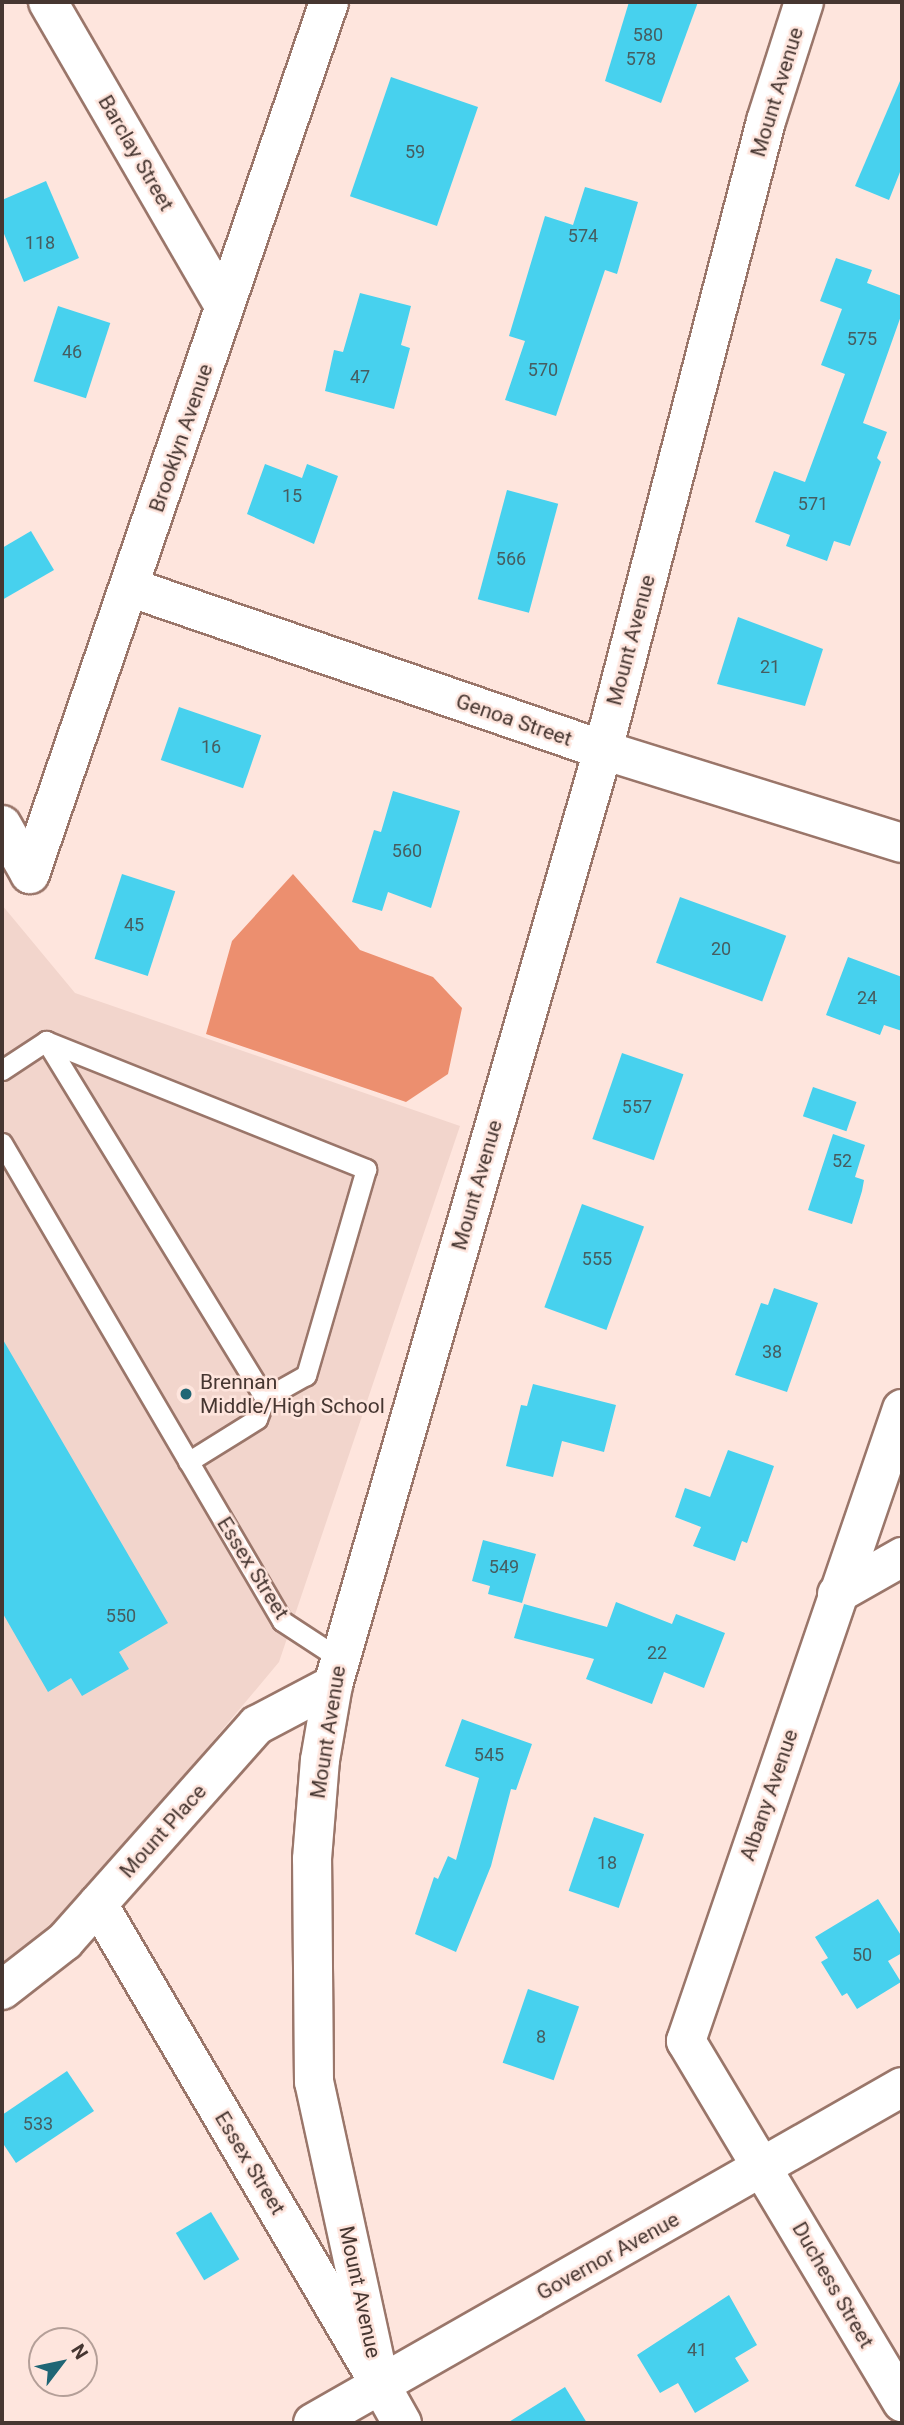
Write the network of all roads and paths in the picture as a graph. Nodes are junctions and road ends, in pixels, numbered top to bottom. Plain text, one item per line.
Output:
1 (48, 2) edge
2 (329, 2) edge
3 (804, 2) edge
4 (223, 304) junction
5 (129, 587) junction
6 (603, 750) junction
7 (2, 825) edge
8 (902, 843) edge
9 (46, 1041) junction
10 (2, 1070) edge
11 (2, 1143) edge
12 (265, 1398) junction
13 (902, 1409) edge
14 (188, 1462) junction
15 (902, 1557) edge
16 (836, 1594) junction
17 (336, 1672) junction
18 (97, 1904) junction
19 (2, 1990) edge
20 (902, 2087) edge
21 (764, 2167) junction
22 (380, 2384) junction
23 (902, 2402) edge
24 (313, 2423) edge
25 (402, 2423) edge

1 - 4 street, Barclay Street
2 - 4 street, Brooklyn Avenue
3 - 6 street, Mount Avenue
4 - 5 street, Brooklyn Avenue
5 - 6 street, Genoa Street
5 - 7 street, Brooklyn Avenue
6 - 8 street, Genoa Street
6 - 17 street, Mount Avenue
9 - 10 lane
9 - 12 lane
9 - 12 lane
11 - 14 lane, Essex Street
12 - 14 lane
13 - 16 street, Albany Avenue
14 - 17 lane, Essex Street
15 - 16 street
16 - 21 street, Albany Avenue
17 - 18 street, Mount Place
17 - 22 street, Mount Avenue
18 - 19 street, Mount Place
18 - 22 street, Essex Street
20 - 21 street, Governor Avenue
21 - 22 street, Governor Avenue
21 - 23 street, Duchess Street
22 - 24 street, Governor Avenue
22 - 25 street, Essex Street

